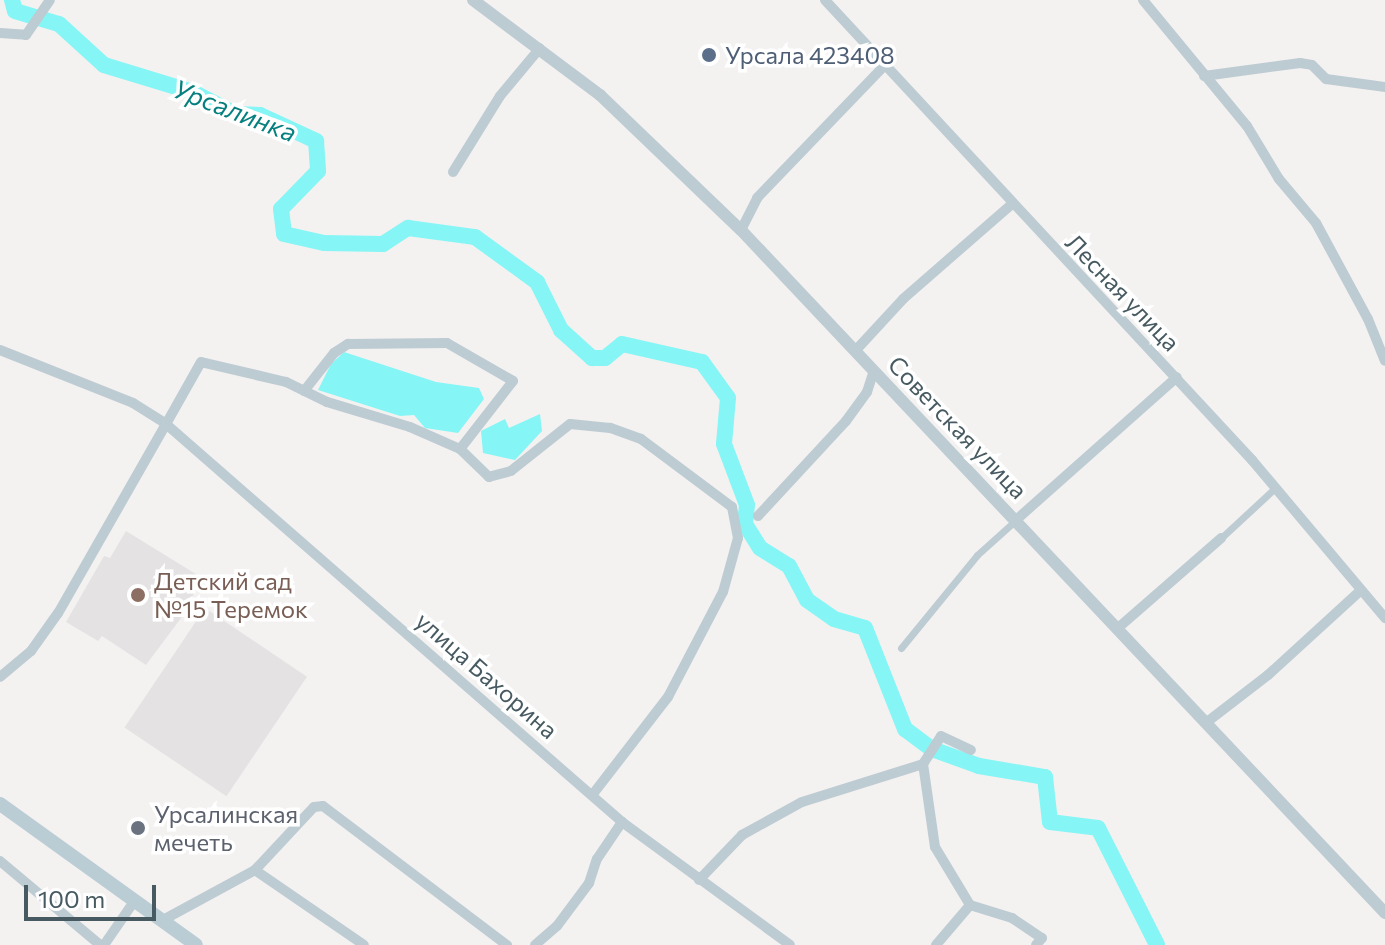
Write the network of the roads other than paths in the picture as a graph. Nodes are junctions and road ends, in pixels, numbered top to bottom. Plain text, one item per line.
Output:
1 (50, 0) edge
2 (473, 0) edge
3 (825, 0) edge
4 (1143, 0) edge
5 (0, 33) edge
6 (540, 48) junction
7 (883, 67) junction
8 (1204, 76) junction
9 (1385, 87) edge
10 (453, 172) dead end
11 (1012, 204) junction
12 (741, 230) junction
13 (0, 350) edge
14 (856, 350) junction
15 (1385, 361) edge
16 (874, 371) junction
17 (1177, 377) junction
18 (304, 391) junction
19 (166, 424) junction
20 (460, 449) junction
21 (1275, 488) junction
22 (758, 516) dead end
23 (1016, 520) junction
24 (1221, 538) joint
25 (1360, 591) junction
26 (1385, 618) edge
27 (1118, 628) junction
28 (901, 648) dead end
29 (0, 677) edge
30 (1207, 722) junction
31 (971, 750) dead end
32 (923, 764) junction
33 (593, 794) junction
34 (0, 804) edge
35 (622, 822) junction
36 (0, 861) edge
37 (255, 870) junction
38 (699, 880) junction
39 (135, 900) junction
40 (970, 905) junction
41 (1385, 913) edge
42 (163, 920) junction
43 (102, 945) edge
44 (196, 945) edge
45 (364, 945) edge
46 (507, 945) edge
47 (535, 945) edge
48 (790, 945) edge
49 (936, 945) edge
50 (1036, 945) edge

1 - 5 street
2 - 6 street, Советская улица
3 - 7 street, Лесная улица
4 - 8 street
6 - 10 street
6 - 12 street, Советская улица
7 - 11 street, Лесная улица
7 - 12 street
8 - 9 street
8 - 15 street
11 - 14 street
11 - 17 street, Лесная улица
12 - 14 street, Советская улица
13 - 19 street, улица Бахорина
14 - 16 street, Советская улица
16 - 22 street
16 - 23 street, Советская улица
17 - 21 street, Лесная улица
17 - 23 street
18 - 19 street
18 - 20 street
18 - 20 street
19 - 29 street
19 - 33 street, улица Бахорина
20 - 33 street
21 - 24 street
21 - 25 street, Лесная улица
23 - 27 street, Советская улица
23 - 28 street
24 - 27 street
25 - 26 street, Лесная улица
25 - 30 street
27 - 30 street, Советская улица
30 - 41 street, Советская улица
31 - 32 street
32 - 38 street
32 - 40 street
33 - 35 street, улица Бахорина
34 - 39 main road
35 - 38 street, улица Бахорина
35 - 47 street
36 - 43 street
37 - 42 street
37 - 45 street
37 - 46 street
38 - 48 street, улица Бахорина
39 - 42 main road
39 - 43 street
40 - 49 street
40 - 50 street
42 - 44 main road

